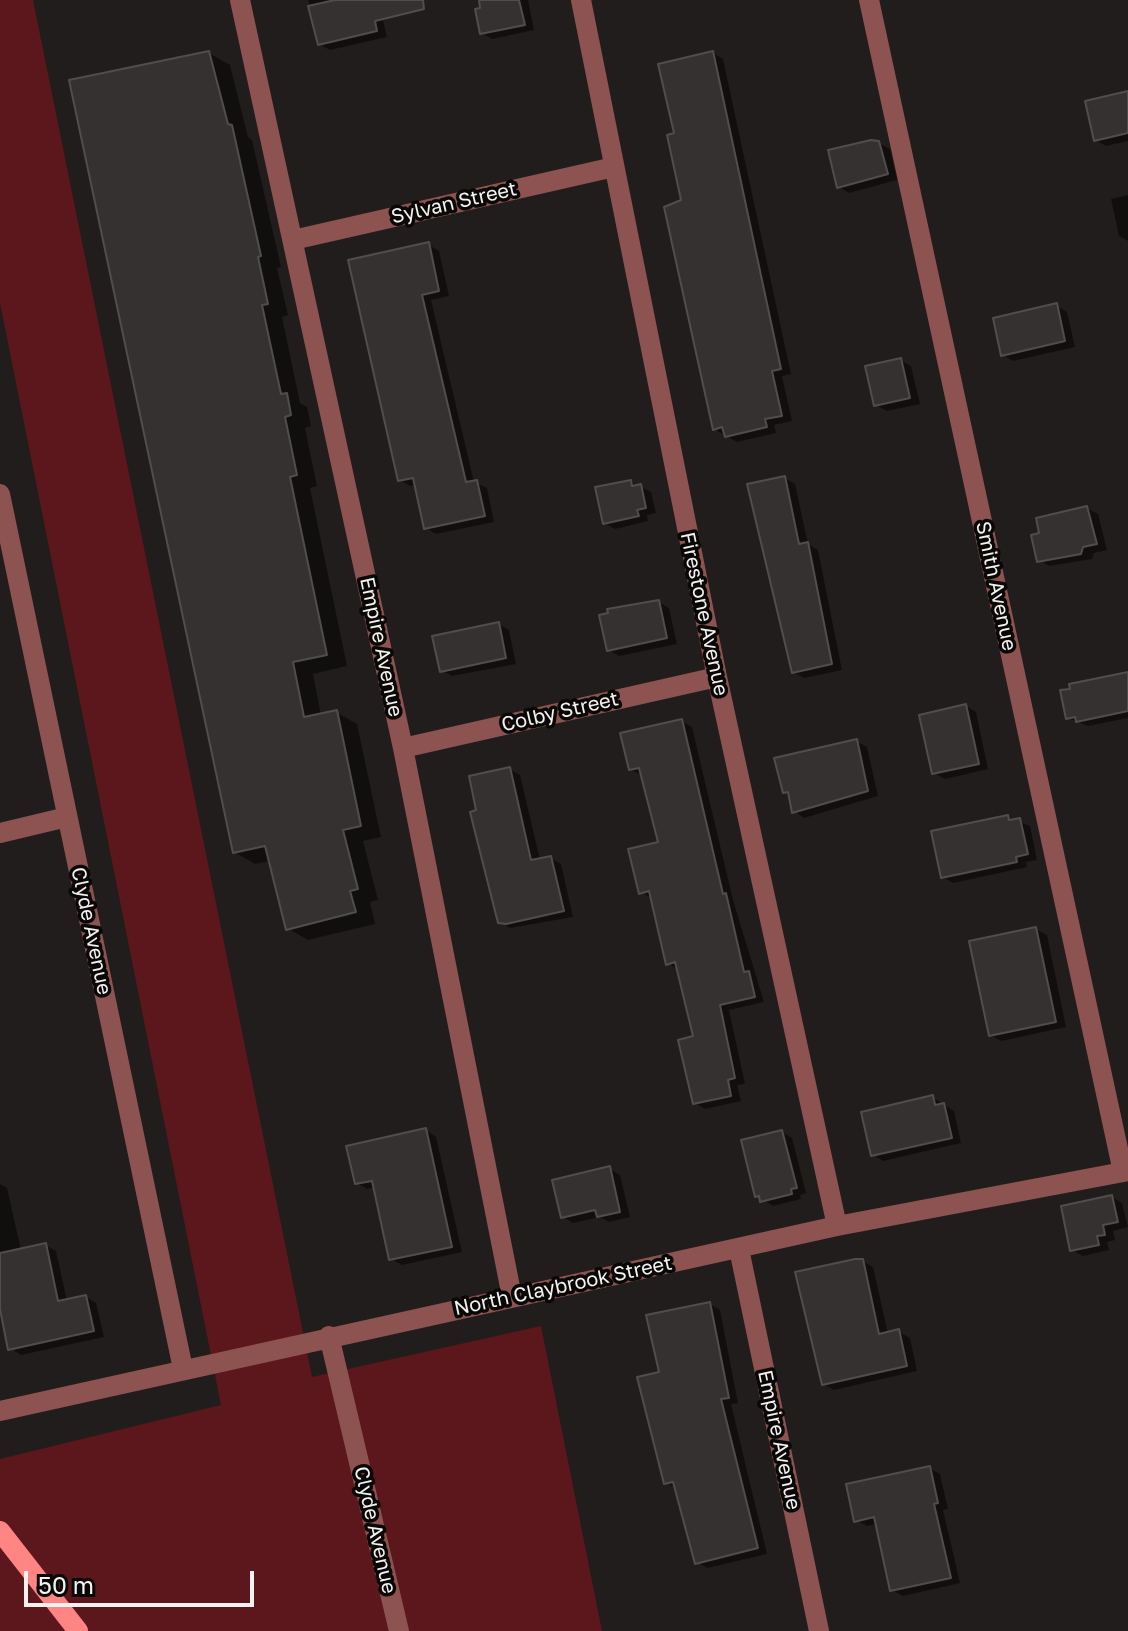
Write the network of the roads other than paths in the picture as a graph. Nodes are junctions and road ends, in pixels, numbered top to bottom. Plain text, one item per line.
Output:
1 (240, 0) edge
2 (581, 0) edge
3 (869, 0) edge
4 (614, 167) junction
5 (293, 240) junction
6 (0, 494) edge
7 (717, 677) junction
8 (403, 748) junction
9 (67, 817) junction
10 (0, 833) edge
11 (1126, 1171) edge
12 (837, 1226) junction
13 (739, 1249) junction
14 (512, 1297) junction
15 (329, 1336) junction
16 (183, 1369) junction
17 (0, 1411) edge
18 (0, 1531) edge
19 (78, 1631) edge
20 (399, 1631) edge
21 (819, 1631) edge

1 - 5 street, Empire Avenue
2 - 4 street, Firestone Avenue
3 - 11 street, Smith Avenue
4 - 5 street, Sylvan Street
4 - 7 street, Firestone Avenue
5 - 8 street, Empire Avenue
6 - 9 street, Clyde Avenue
7 - 8 street, Colby Street
7 - 12 street, Firestone Avenue
8 - 14 street, Empire Avenue
9 - 10 street
9 - 16 street, Clyde Avenue
11 - 12 street, North Claybrook Street
12 - 13 street, North Claybrook Street
13 - 14 street, North Claybrook Street
13 - 21 street, Empire Avenue
14 - 15 street, North Claybrook Street
15 - 16 street, North Claybrook Street
15 - 20 street, Clyde Avenue
16 - 17 street, North Claybrook Street
18 - 19 main road

